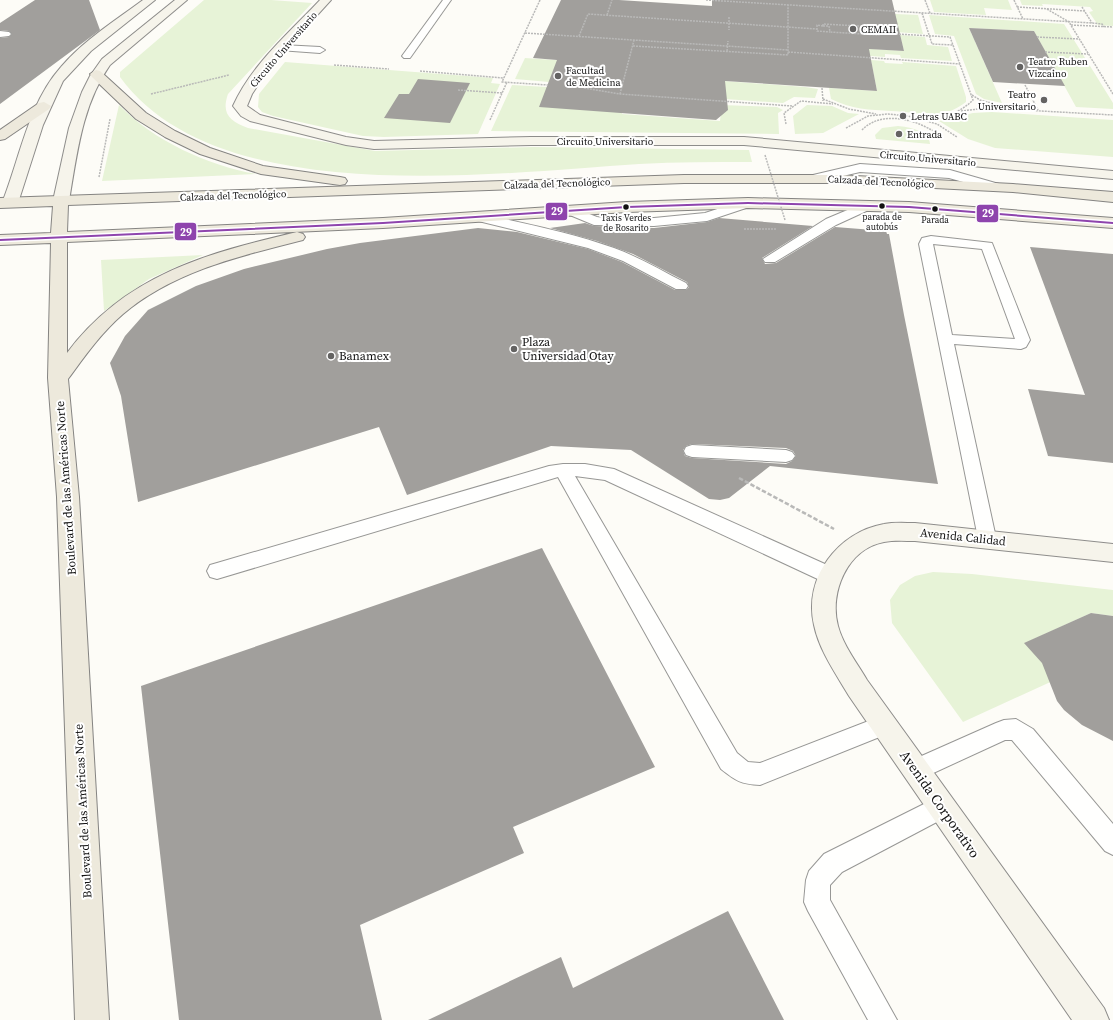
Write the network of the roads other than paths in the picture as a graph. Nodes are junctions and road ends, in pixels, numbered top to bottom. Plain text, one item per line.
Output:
1 (150, 0) edge
2 (182, 0) edge
3 (326, 0) edge
4 (447, 0) edge
5 (282, 48) junction
6 (320, 50) dead end
7 (407, 56) dead end
8 (96, 74) junction
9 (44, 106) junction
10 (0, 136) edge
11 (1113, 175) edge
12 (414, 189) junction
13 (1113, 197) edge
14 (61, 201) junction
15 (869, 205) junction
16 (473, 216) junction
17 (3, 221) edge
18 (383, 223) junction
19 (1113, 224) edge
20 (59, 238) junction
21 (770, 259) dead end
22 (681, 286) dead end
23 (945, 340) junction
24 (58, 378) junction
25 (692, 451) dead end
26 (786, 456) dead end
27 (563, 470) junction
28 (987, 538) junction
29 (1113, 553) edge
30 (217, 571) dead end
31 (829, 575) junction
32 (884, 725) junction
33 (916, 770) junction
34 (942, 807) junction
35 (1113, 843) edge
36 (92, 1020) edge
37 (883, 1020) edge
38 (1092, 1020) edge

1 - 9 street
2 - 8 street, Boulevard de las Américas Norte
3 - 5 street, Circuito Universitario
4 - 7 lane
5 - 6 lane
5 - 11 street, Circuito Universitario
8 - 12 main road
8 - 14 street, Boulevard de las Américas Norte
9 - 10 main road
9 - 17 street
12 - 13 main road, Calzada del Tecnológico
12 - 14 main road, Calzada del Tecnológico
14 - 17 main road, Calzada del Tecnológico
14 - 20 main road, Boulevard de las Américas Norte
15 - 16 main road
15 - 19 main road
15 - 21 lane
16 - 18 main road
16 - 22 lane
17 - 20 main road
18 - 20 main road
18 - 24 main road
20 - 24 main road, Boulevard de las Américas Norte
23 - 23 lane
23 - 28 lane
24 - 36 main road, Boulevard de las Américas Norte
25 - 26 lane
27 - 30 lane
27 - 31 lane
27 - 32 lane
28 - 29 street, Avenida Calidad
28 - 31 street, Avenida Calidad
31 - 32 street, Avenida Corporativo
32 - 33 street, Avenida Corporativo
33 - 34 street, Avenida Corporativo
33 - 35 lane
34 - 37 lane
34 - 38 street, Avenida Corporativo

